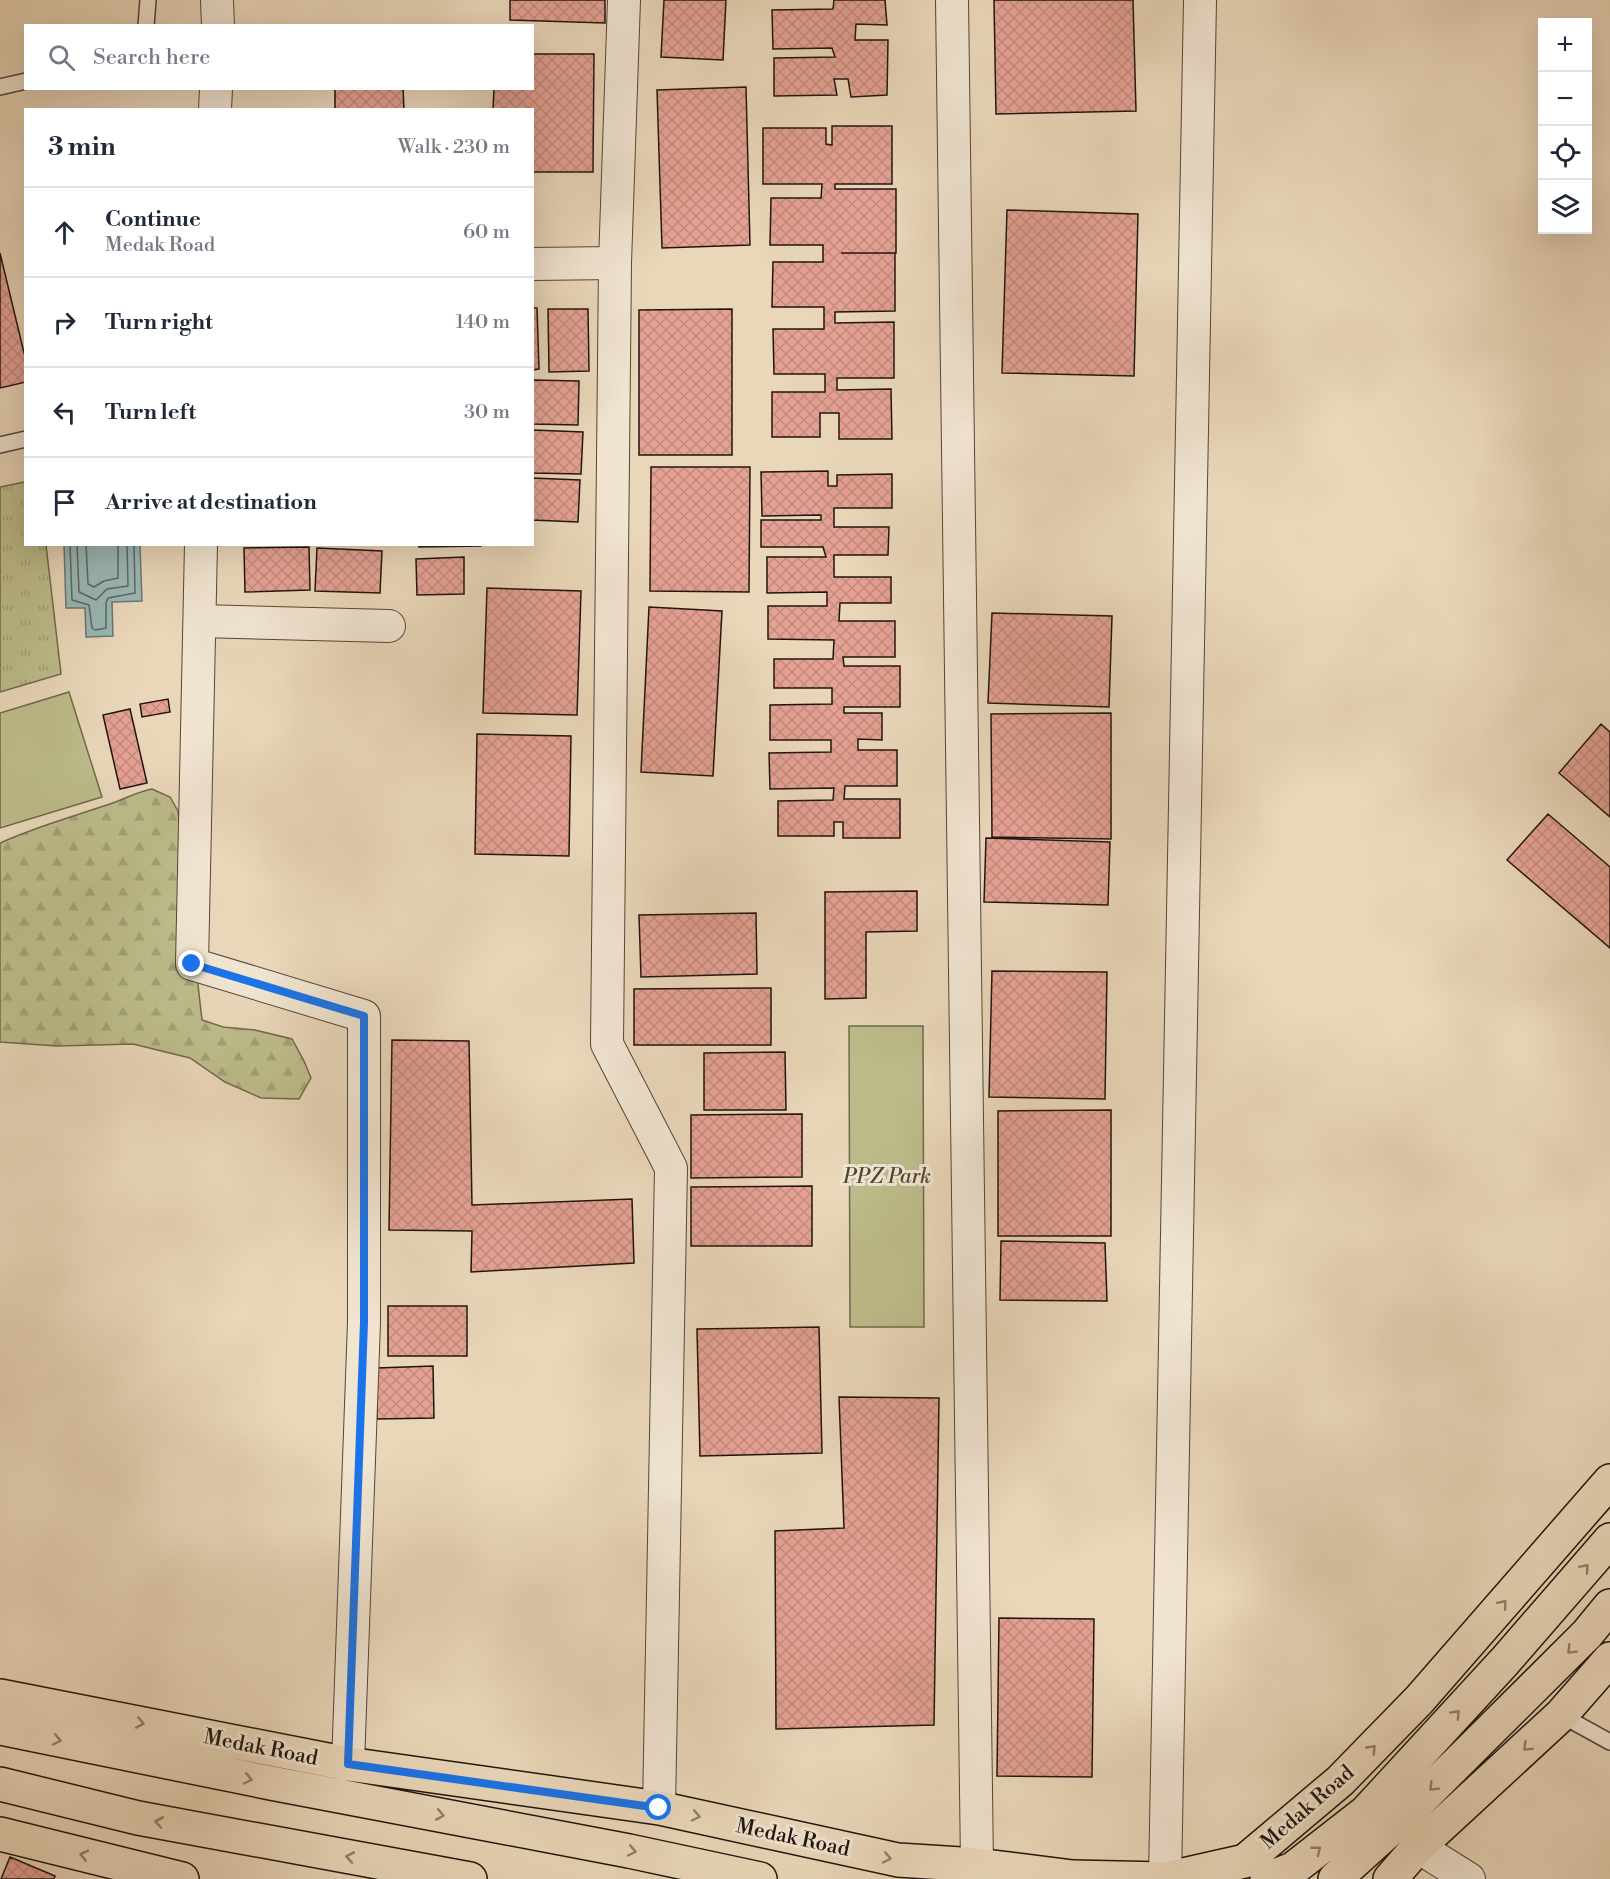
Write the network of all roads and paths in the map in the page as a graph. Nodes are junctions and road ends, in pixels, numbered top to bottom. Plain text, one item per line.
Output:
1 (148, 0) edge
2 (217, 0) edge
3 (624, 0) edge
4 (952, 0) edge
5 (1200, 0) edge
6 (146, 24) edge
7 (218, 24) edge
8 (24, 81) edge
9 (0, 87) edge
10 (216, 90) edge
11 (215, 108) edge
12 (615, 263) junction
13 (534, 264) edge
14 (24, 439) edge
15 (0, 445) edge
16 (201, 546) edge
17 (200, 621) junction
18 (389, 627) dead end
19 (1610, 1481) edge
20 (1610, 1540) edge
21 (1610, 1606) edge
22 (1610, 1659) edge
23 (0, 1696) edge
24 (1561, 1715) junction
25 (0, 1728) edge
26 (1610, 1742) edge
27 (348, 1764) junction
28 (0, 1784) edge
29 (659, 1808) junction
30 (0, 1834) edge
31 (1418, 1847) junction
32 (976, 1865) junction
33 (182, 1879) edge
34 (470, 1879) edge
35 (760, 1879) edge
36 (1165, 1879) edge
37 (1267, 1879) edge
38 (1335, 1879) edge
39 (1389, 1879) edge
40 (1469, 1879) edge

1 - 6 lane
2 - 7 street
3 - 12 street
4 - 32 street
5 - 36 street
8 - 9 lane
10 - 11 street
12 - 13 street
12 - 29 street
14 - 15 lane
16 - 17 street
17 - 18 street
17 - 27 street
36 -> 19 main road, Medak Road
37 -> 20 main road
21 -> 38 main road
22 - 24 main road
23 -> 27 main road, Medak Road
24 - 26 lane
24 -> 31 main road
25 -> 35 main road
27 - 29 main road, Medak Road
34 -> 28 main road
29 -> 32 main road, Medak Road
33 -> 30 main road
31 - 39 main road
31 - 40 street
32 - 36 main road, Medak Road

